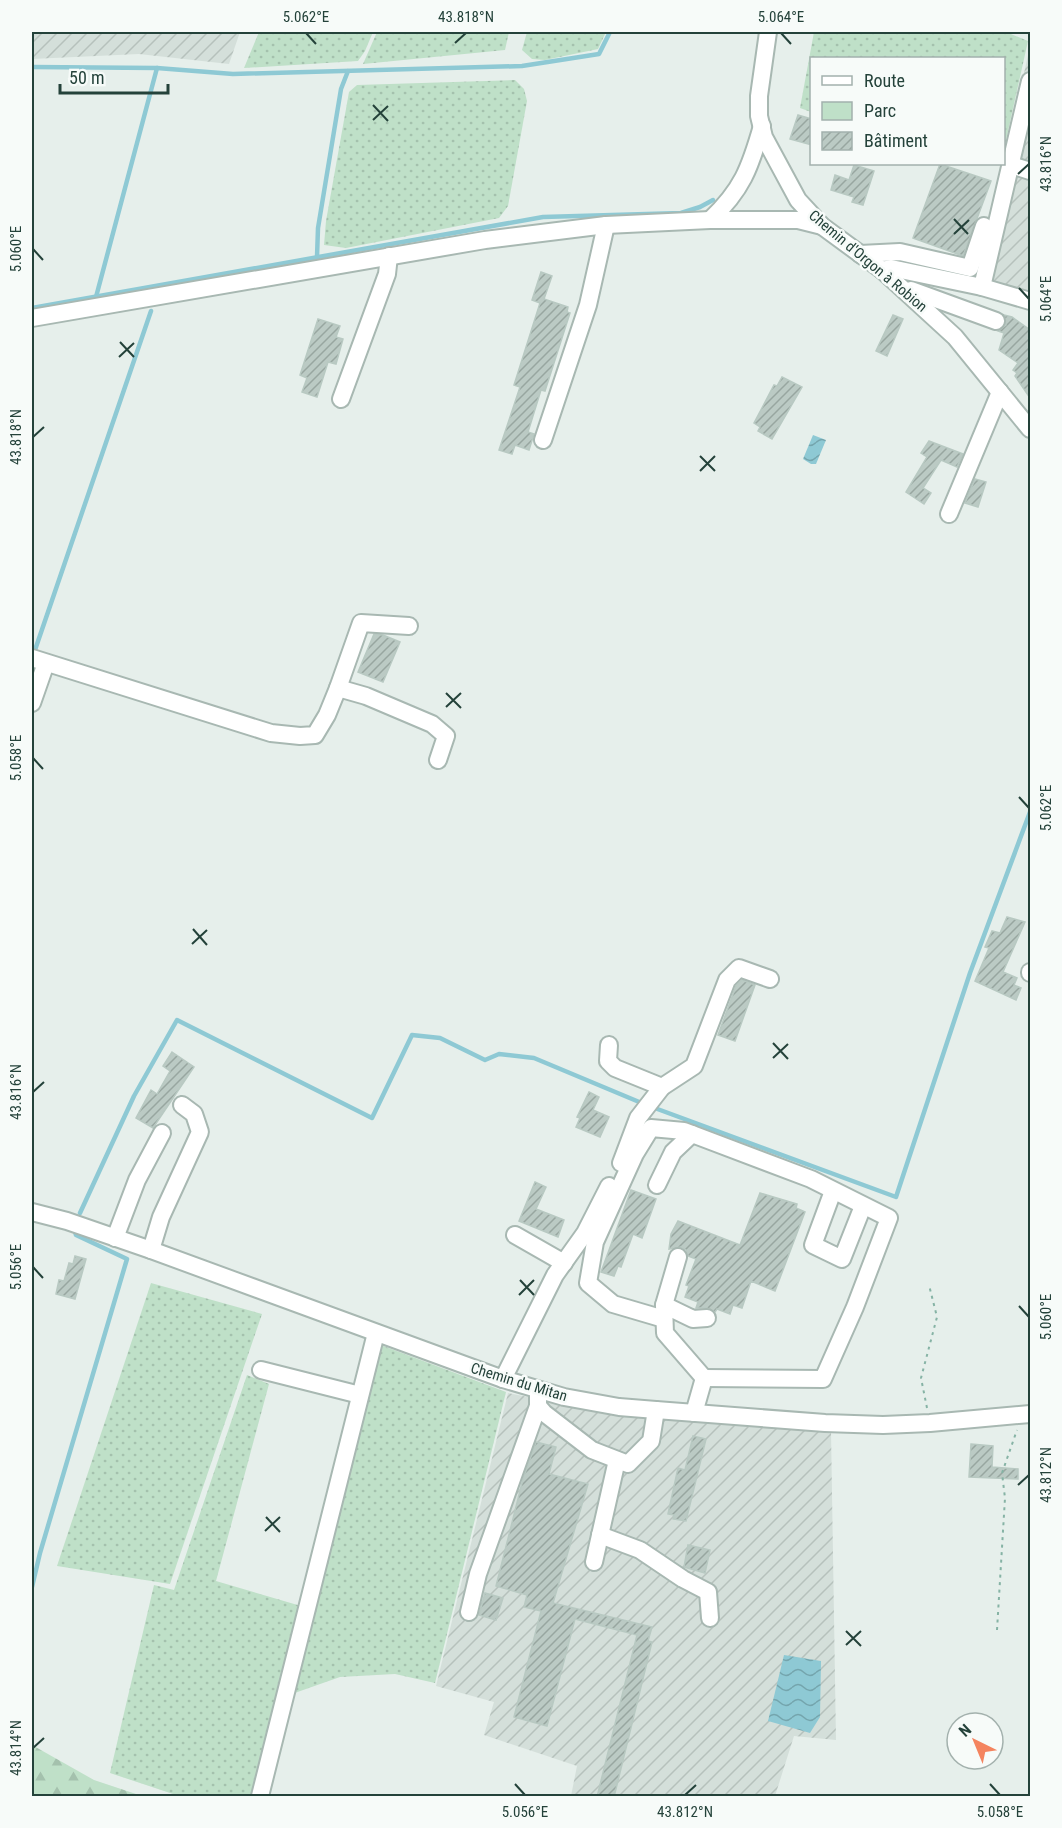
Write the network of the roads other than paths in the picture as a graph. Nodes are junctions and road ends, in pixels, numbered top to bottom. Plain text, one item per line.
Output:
1 (768, 32) edge
2 (1030, 81) edge
3 (762, 126) junction
4 (1011, 165) junction
5 (1030, 171) edge
6 (710, 220) junction
7 (606, 225) junction
8 (822, 226) junction
9 (984, 226) dead end
10 (860, 254) junction
11 (389, 256) junction
12 (882, 270) junction
13 (901, 287) junction
14 (982, 287) junction
15 (1030, 301) edge
16 (32, 318) edge
17 (996, 321) dead end
18 (1000, 392) junction
19 (341, 399) dead end
20 (1030, 429) edge
21 (543, 440) dead end
22 (949, 514) dead end
23 (409, 626) dead end
24 (39, 661) edge
25 (338, 688) junction
26 (32, 703) edge
27 (438, 760) dead end
28 (770, 980) dead end
29 (609, 1045) dead end
30 (662, 1087) junction
31 (182, 1105) dead end
32 (162, 1133) dead end
33 (692, 1134) junction
34 (657, 1185) dead end
35 (833, 1191) junction
36 (863, 1206) junction
37 (32, 1212) edge
38 (515, 1235) dead end
39 (115, 1238) junction
40 (151, 1250) junction
41 (678, 1257) dead end
42 (564, 1263) junction
43 (664, 1312) junction
44 (707, 1318) dead end
45 (376, 1333) junction
46 (261, 1370) dead end
47 (704, 1378) junction
48 (503, 1379) junction
49 (360, 1395) junction
50 (538, 1398) junction
51 (656, 1410) junction
52 (694, 1413) junction
53 (1024, 1415) edge
54 (617, 1460) junction
55 (600, 1535) junction
56 (594, 1562) dead end
57 (469, 1612) dead end
58 (710, 1618) dead end
59 (260, 1797) edge

1 - 3 street, Chemin d'Orgon à Robion
2 - 4 street
3 - 6 street
3 - 8 street, Chemin d'Orgon à Robion
4 - 5 street
4 - 14 street
6 - 7 street
6 - 8 street
7 - 11 street
7 - 21 street
8 - 10 street, Chemin d'Orgon à Robion
9 - 10 street
10 - 12 street, Chemin d'Orgon à Robion
11 - 16 street
11 - 19 street
12 - 13 street, Chemin d'Orgon à Robion
12 - 14 street
13 - 17 street
13 - 18 street, Chemin d'Orgon à Robion
14 - 15 street
18 - 20 street, Chemin d'Orgon à Robion
18 - 22 street
23 - 25 street
24 - 25 street
24 - 26 street
25 - 27 street
28 - 30 street
29 - 30 street
30 - 42 street
31 - 40 street
32 - 39 street
33 - 34 street
33 - 35 street
33 - 43 street
35 - 36 street
35 - 36 street
36 - 47 street
37 - 39 street, Chemin du Mitan
38 - 42 street
39 - 40 street, Chemin du Mitan
40 - 45 street, Chemin du Mitan
41 - 43 street
42 - 48 street
43 - 44 street
43 - 47 street
45 - 48 street, Chemin du Mitan
45 - 49 street
46 - 49 street
47 - 52 street
48 - 50 street, Chemin du Mitan
49 - 59 street
50 - 51 street, Chemin du Mitan
50 - 54 street
50 - 57 street
51 - 52 street, Chemin du Mitan
51 - 54 street
52 - 53 street, Chemin du Mitan
54 - 55 street
55 - 56 street
55 - 58 street

